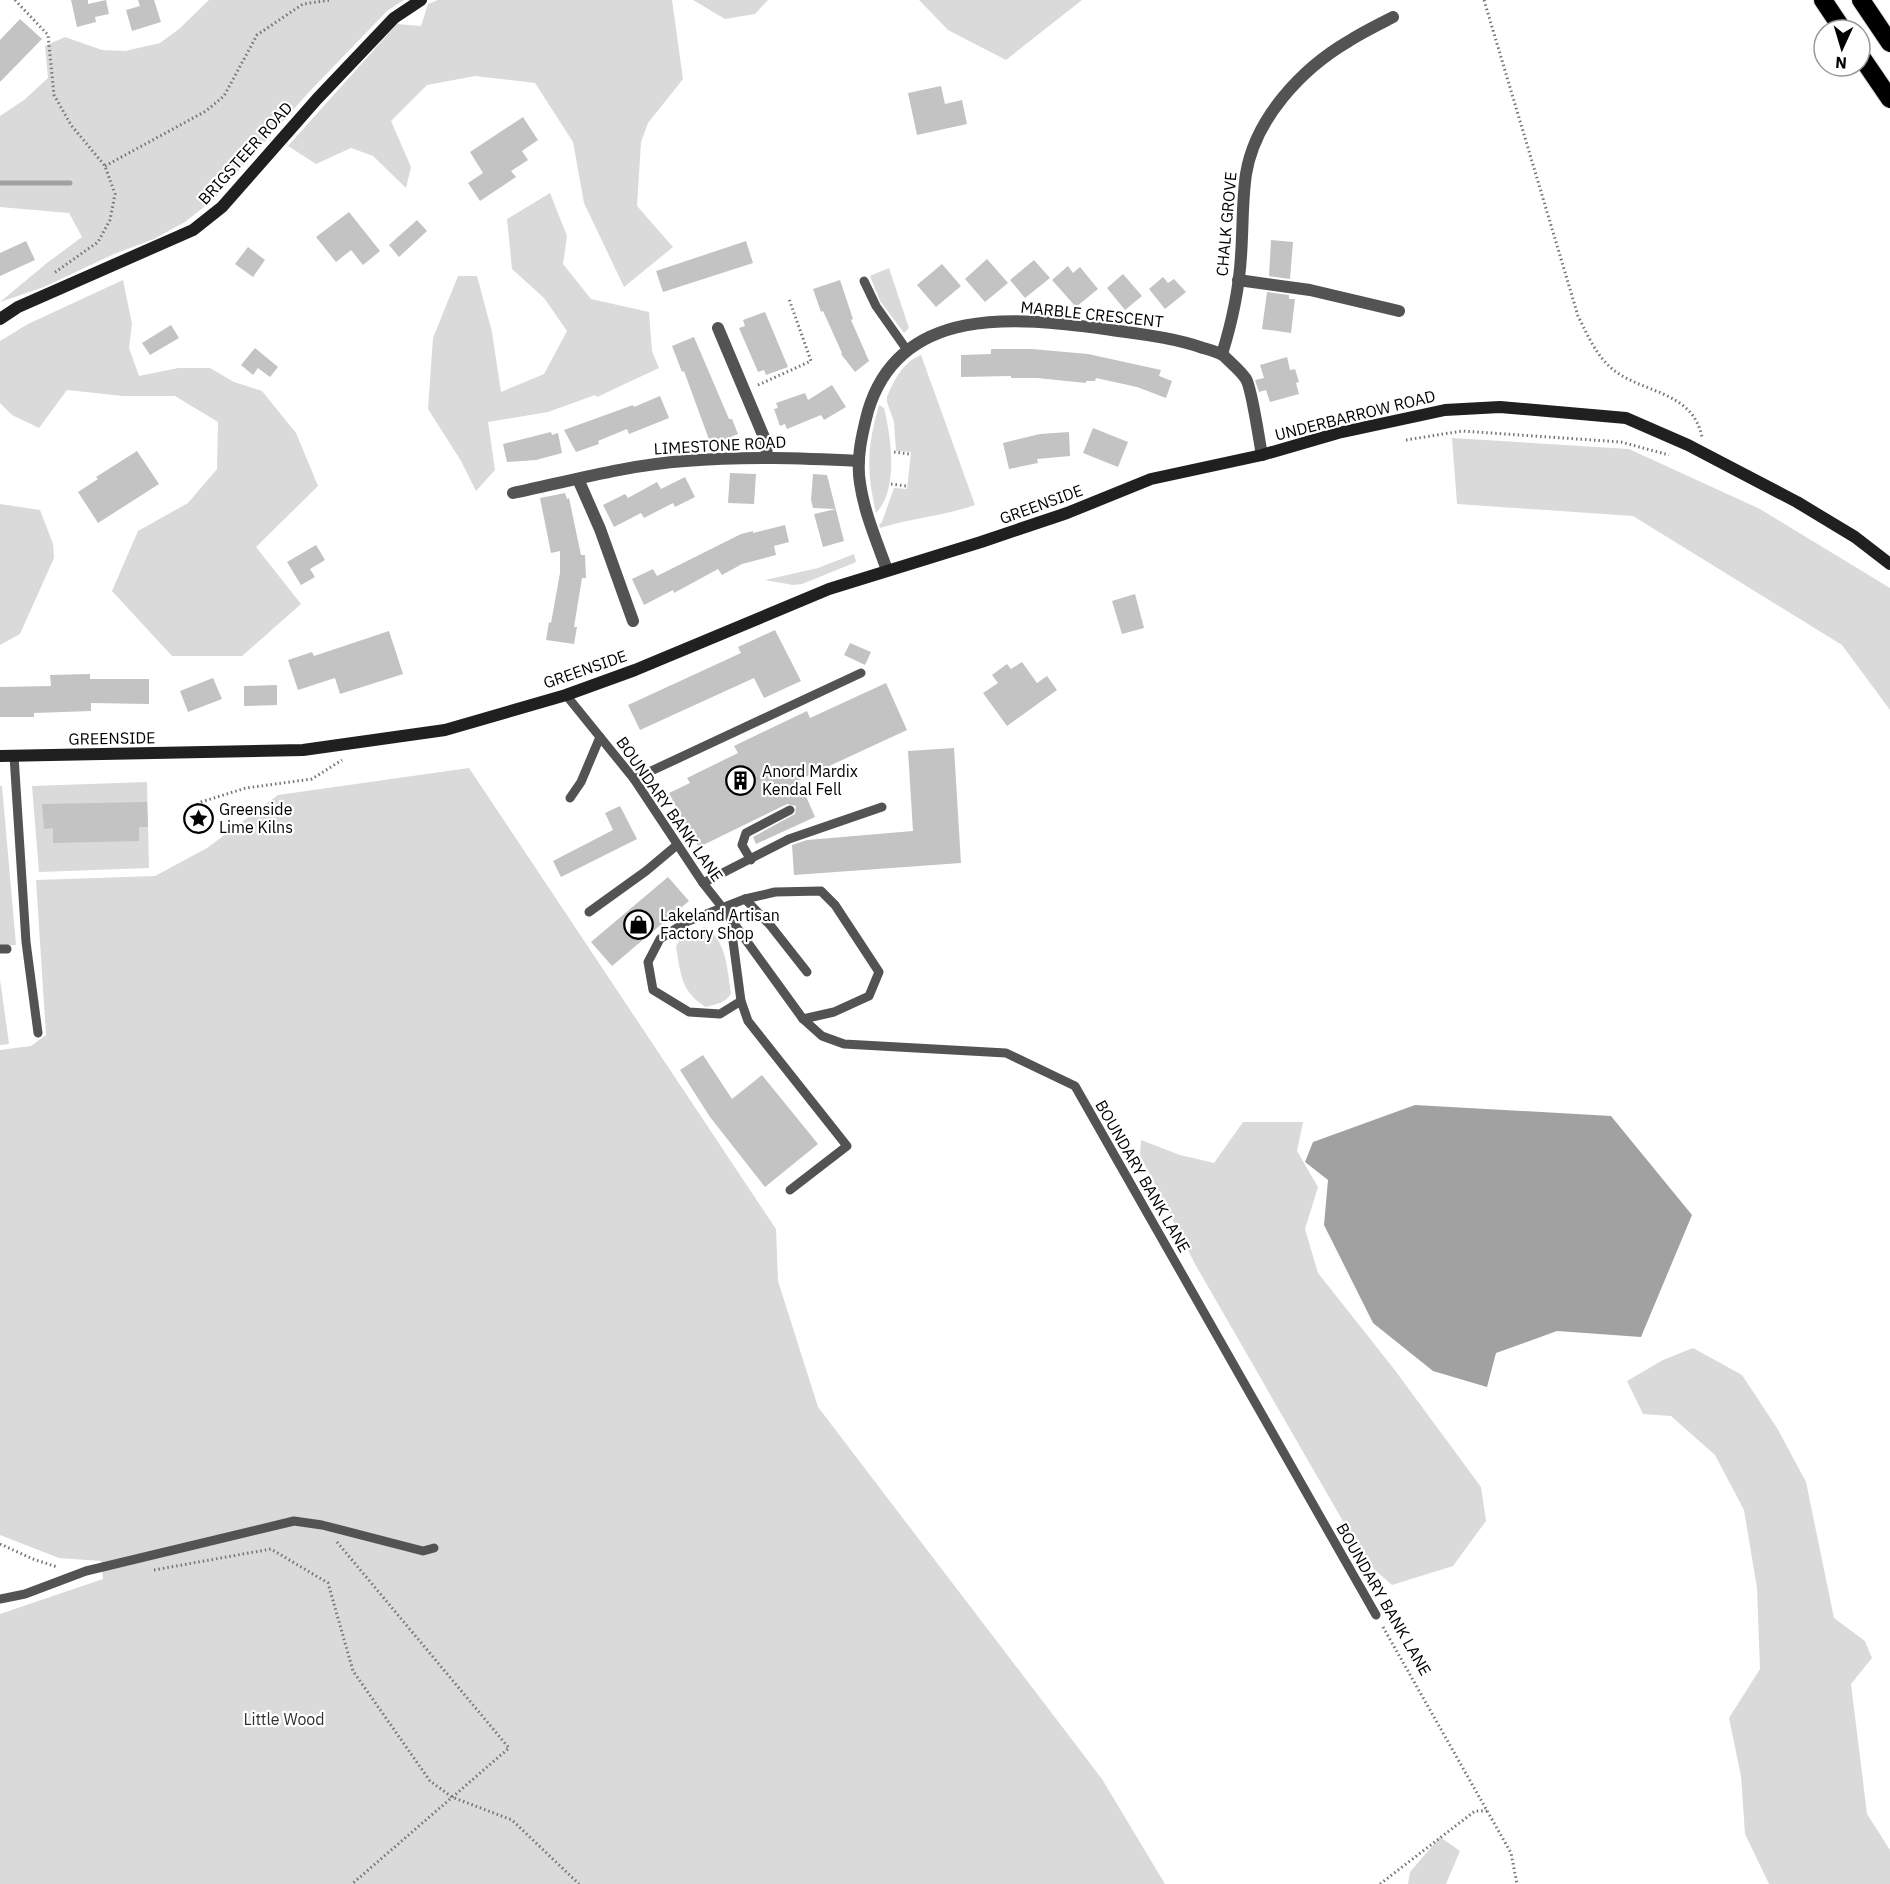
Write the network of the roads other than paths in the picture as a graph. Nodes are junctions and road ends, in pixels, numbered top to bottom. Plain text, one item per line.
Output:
1 (421, 0) edge
2 (1823, 0) edge
3 (1861, 0) edge
4 (1393, 17) dead end
5 (1835, 18) edge
6 (1890, 43) edge
7 (1872, 73) edge
8 (1890, 99) edge
9 (864, 280) dead end
10 (1238, 280) junction
11 (1399, 311) dead end
12 (0, 318) edge
13 (718, 328) dead end
14 (907, 350) junction
15 (1222, 354) junction
16 (1262, 455) junction
17 (767, 458) junction
18 (859, 461) junction
19 (578, 479) junction
20 (1151, 479) joint
21 (513, 493) dead end
22 (1890, 564) edge
23 (887, 570) junction
24 (633, 621) dead end
25 (861, 673) dead end
26 (566, 695) junction
27 (600, 737) junction
28 (0, 756) edge
29 (14, 756) junction
30 (634, 779) junction
31 (570, 798) dead end
32 (882, 807) dead end
33 (790, 810) dead end
34 (677, 845) junction
35 (751, 860) junction
36 (703, 883) junction
37 (745, 899) junction
38 (722, 907) junction
39 (589, 912) dead end
40 (735, 926) junction
41 (807, 972) dead end
42 (741, 1001) junction
43 (803, 1019) junction
44 (38, 1032) dead end
45 (790, 1190) dead end
46 (434, 1548) dead end
47 (0, 1599) edge
48 (1376, 1615) road end

1 - 12 street, BRIGSTEER ROAD
2 - 5 highway
3 - 6 highway
4 - 10 street, CHALK GROVE
7 - 8 highway
9 - 14 lane
10 - 11 street
10 - 15 street, CHALK GROVE
13 - 17 street
14 - 15 street, MARBLE CRESCENT
14 - 18 street, MARBLE CRESCENT
15 - 16 street, MARBLE CRESCENT
16 - 20 street, UNDERBARROW ROAD
16 - 22 street, UNDERBARROW ROAD
17 - 18 street, LIMESTONE ROAD
17 - 19 street, LIMESTONE ROAD
18 - 23 street, MARBLE CRESCENT
19 - 21 street, LIMESTONE ROAD
19 - 24 street
20 - 23 street, GREENSIDE
23 - 26 street, GREENSIDE
25 - 30 lane
26 - 27 lane, BOUNDARY BANK LANE
26 - 29 street, GREENSIDE
27 - 30 lane, BOUNDARY BANK LANE
27 - 31 lane
28 - 29 street, GREENSIDE
29 - 44 lane
30 - 34 lane, BOUNDARY BANK LANE
32 - 35 lane
33 - 35 lane
34 - 36 lane, BOUNDARY BANK LANE
34 - 39 lane
35 - 36 lane
36 - 38 lane, BOUNDARY BANK LANE
37 - 38 lane
37 - 41 lane
37 - 43 lane
38 - 40 lane, BOUNDARY BANK LANE
38 - 42 lane
40 - 42 lane
40 - 43 lane, BOUNDARY BANK LANE
42 - 45 lane
43 - 48 lane, BOUNDARY BANK LANE
46 - 47 lane

